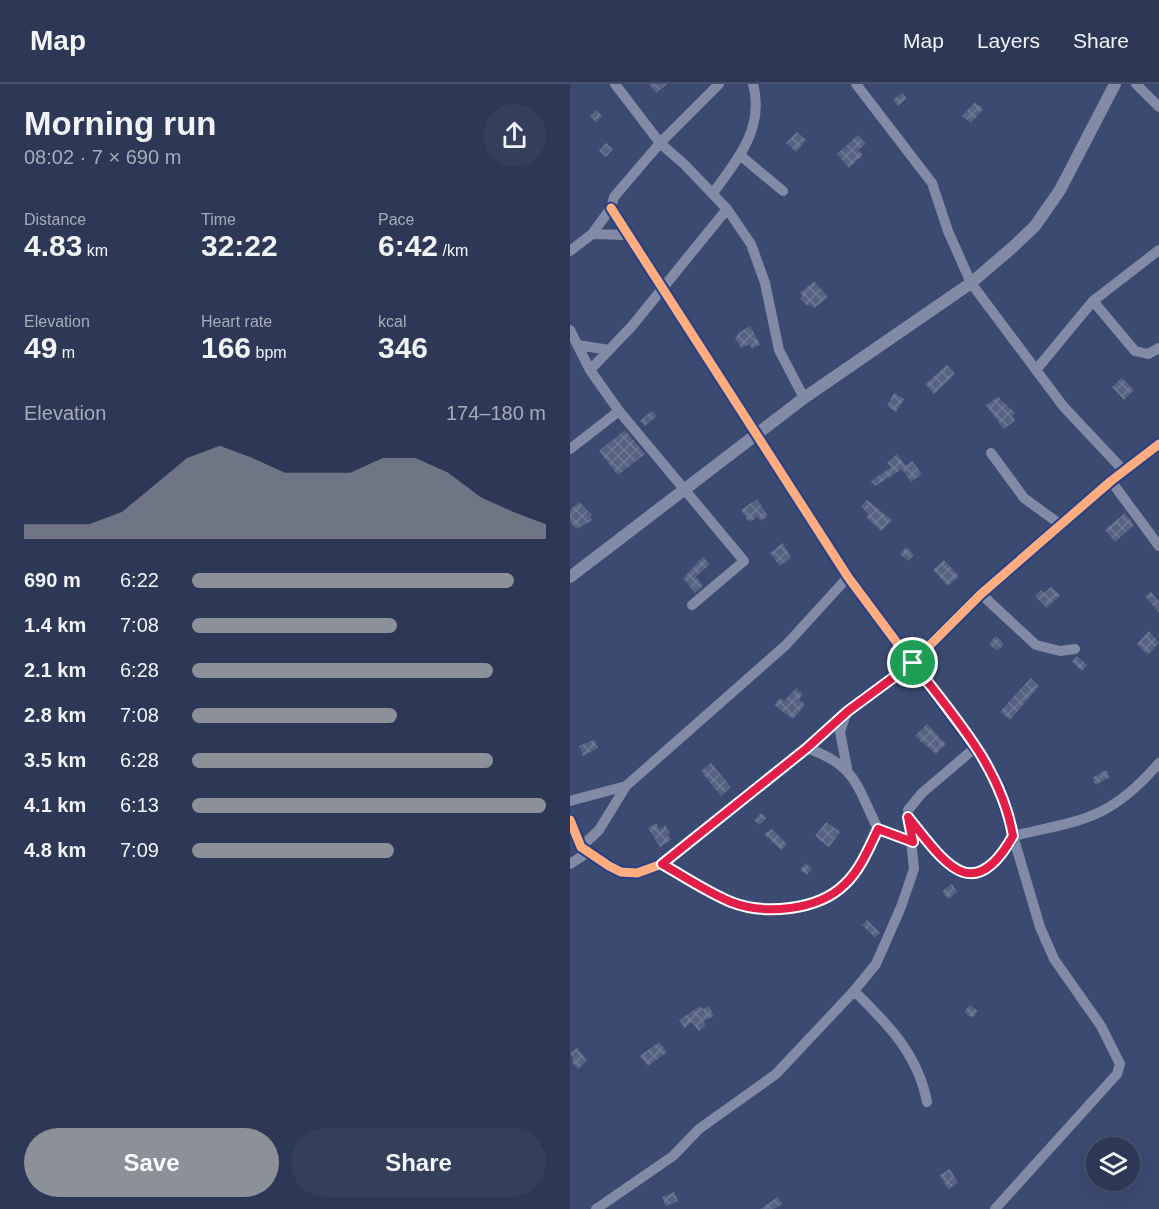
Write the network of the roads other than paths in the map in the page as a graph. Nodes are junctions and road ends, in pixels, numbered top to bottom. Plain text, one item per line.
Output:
1 (615, 84) edge
2 (719, 84) edge
3 (753, 84) edge
4 (856, 84) edge
5 (1115, 84) edge
6 (1136, 84) edge
7 (1159, 107) edge
8 (660, 143) junction
9 (741, 156) junction
10 (783, 191) dead end
11 (713, 193) junction
12 (611, 208) junction
13 (727, 209) junction
14 (592, 234) junction
15 (626, 235) junction
16 (570, 251) edge
17 (1158, 252) edge
18 (971, 283) junction
19 (663, 288) junction
20 (1094, 301) junction
21 (570, 330) edge
22 (578, 345) junction
23 (1159, 348) edge
24 (609, 350) junction
25 (590, 370) junction
26 (1036, 370) junction
27 (804, 398) junction
28 (619, 411) junction
29 (758, 433) junction
30 (1159, 444) edge
31 (570, 449) edge
32 (991, 453) dead end
33 (1124, 471) junction
34 (1111, 481) junction
35 (685, 488) junction
36 (1061, 525) junction
37 (1159, 546) edge
38 (570, 577) edge
39 (848, 577) junction
40 (981, 594) junction
41 (692, 605) dead end
42 (1075, 649) dead end
43 (913, 663) junction
44 (848, 711) junction
45 (976, 747) junction
46 (807, 748) junction
47 (1159, 763) edge
48 (848, 769) junction
49 (626, 786) junction
50 (570, 801) edge
51 (908, 817) junction
52 (570, 820) edge
53 (878, 829) junction
54 (1013, 836) junction
55 (913, 842) junction
56 (584, 850) junction
57 (570, 864) edge
58 (662, 864) junction
59 (854, 991) junction
60 (927, 1102) dead end
61 (596, 1209) edge
62 (995, 1209) edge

1 - 8 street
2 - 8 street
3 - 9 street
4 - 18 street
5 - 18 street
6 - 7 street
8 - 11 street
8 - 12 street
9 - 10 street
9 - 11 street
11 - 13 street
12 - 14 street
12 - 15 street
13 - 19 street
13 - 27 street
14 - 15 street
14 - 16 street
15 - 19 street
17 - 20 street
18 - 26 street
18 - 27 street
19 - 24 street
19 - 29 street
20 - 23 street
20 - 26 street
21 - 22 street
22 - 24 street
22 - 25 street
24 - 25 street
25 - 28 street
26 - 33 street
27 - 29 street
28 - 31 street
28 - 35 street
29 - 35 street
29 - 39 street
30 - 33 street
32 - 36 street
33 - 34 street
34 - 36 street
34 - 37 street
35 - 38 street
35 - 41 street
36 - 40 street
39 - 43 street
39 - 49 street
40 - 42 street
40 - 43 street
43 - 44 street
43 - 45 street
44 - 46 street
44 - 48 street
45 - 51 street
45 - 54 street
46 - 48 street
46 - 58 street
47 - 54 street
48 - 53 street
49 - 50 street
49 - 56 street
51 - 54 street
51 - 55 street
52 - 56 street
53 - 55 street
53 - 58 street
54 - 62 street
55 - 59 street
56 - 57 street
56 - 58 street
59 - 60 street
59 - 61 street

